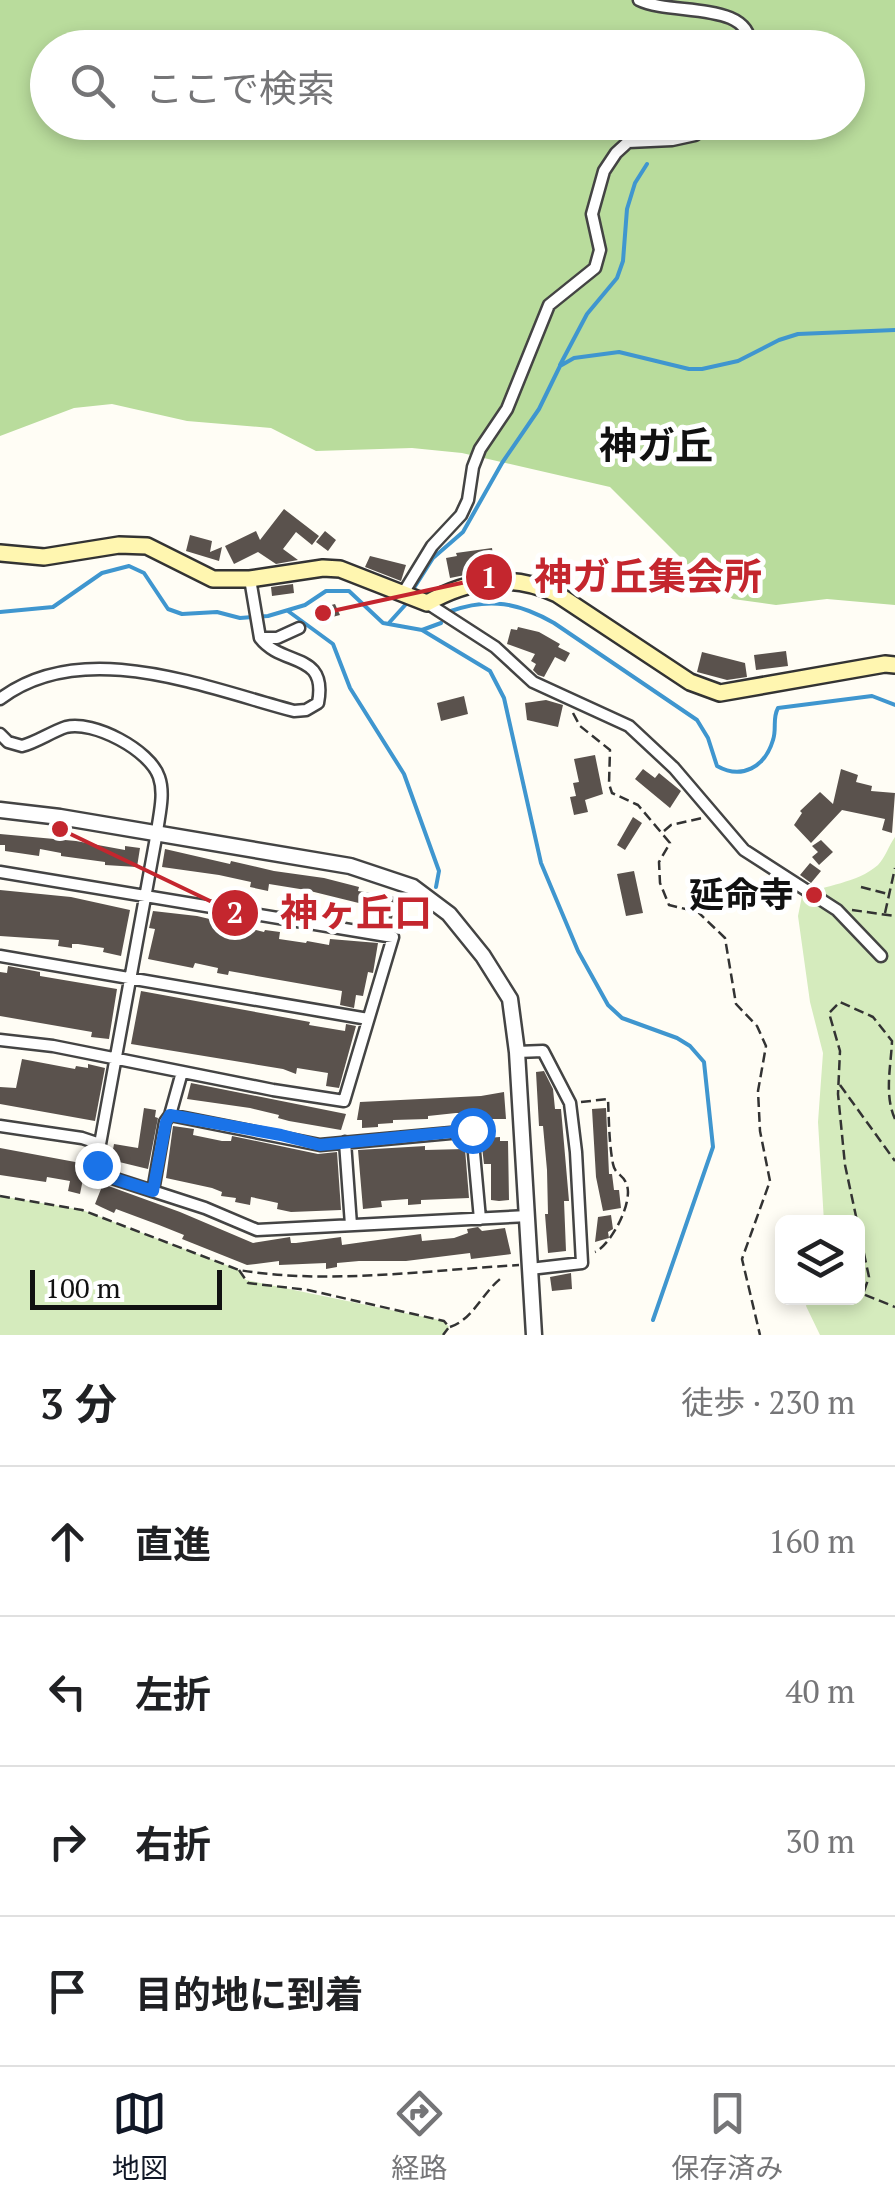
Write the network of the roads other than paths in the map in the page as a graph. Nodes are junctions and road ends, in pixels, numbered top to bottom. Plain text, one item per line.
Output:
1 (640, 0) edge
2 (746, 30) edge
3 (672, 140) edge
4 (0, 553) edge
5 (250, 584) junction
6 (402, 595) junction
7 (427, 603) junction
8 (300, 628) dead end
9 (260, 638) junction
10 (895, 666) edge
11 (0, 699) edge
12 (0, 734) edge
13 (0, 810) edge
14 (157, 832) junction
15 (0, 872) edge
16 (146, 895) junction
17 (0, 956) edge
18 (881, 956) dead end
19 (130, 976) junction
20 (368, 1019) junction
21 (0, 1040) edge
22 (517, 1052) junction
23 (116, 1059) junction
24 (182, 1072) junction
25 (170, 1115) junction
26 (0, 1126) edge
27 (345, 1142) junction
28 (100, 1144) junction
29 (153, 1191) junction
30 (528, 1216) junction
31 (480, 1219) junction
32 (351, 1225) junction
33 (530, 1267) junction
34 (534, 1335) edge

1 - 2 street
3 - 6 street
4 - 5 main road
5 - 6 main road
5 - 9 street
6 - 7 main road
7 - 10 main road
7 - 18 street
8 - 9 street
9 - 11 street
12 - 14 street
13 - 14 street
14 - 16 street
14 - 22 street
15 - 16 street
16 - 19 street
16 - 20 street
17 - 19 street
19 - 20 street
19 - 23 street
20 - 24 street
21 - 23 street
22 - 30 street
22 - 33 street
23 - 24 street
23 - 28 street
24 - 25 street
25 - 27 street
25 - 29 street
26 - 28 street
27 - 31 street
27 - 32 street
28 - 29 street
29 - 32 street
30 - 31 street
30 - 33 street
31 - 32 street
33 - 34 street

